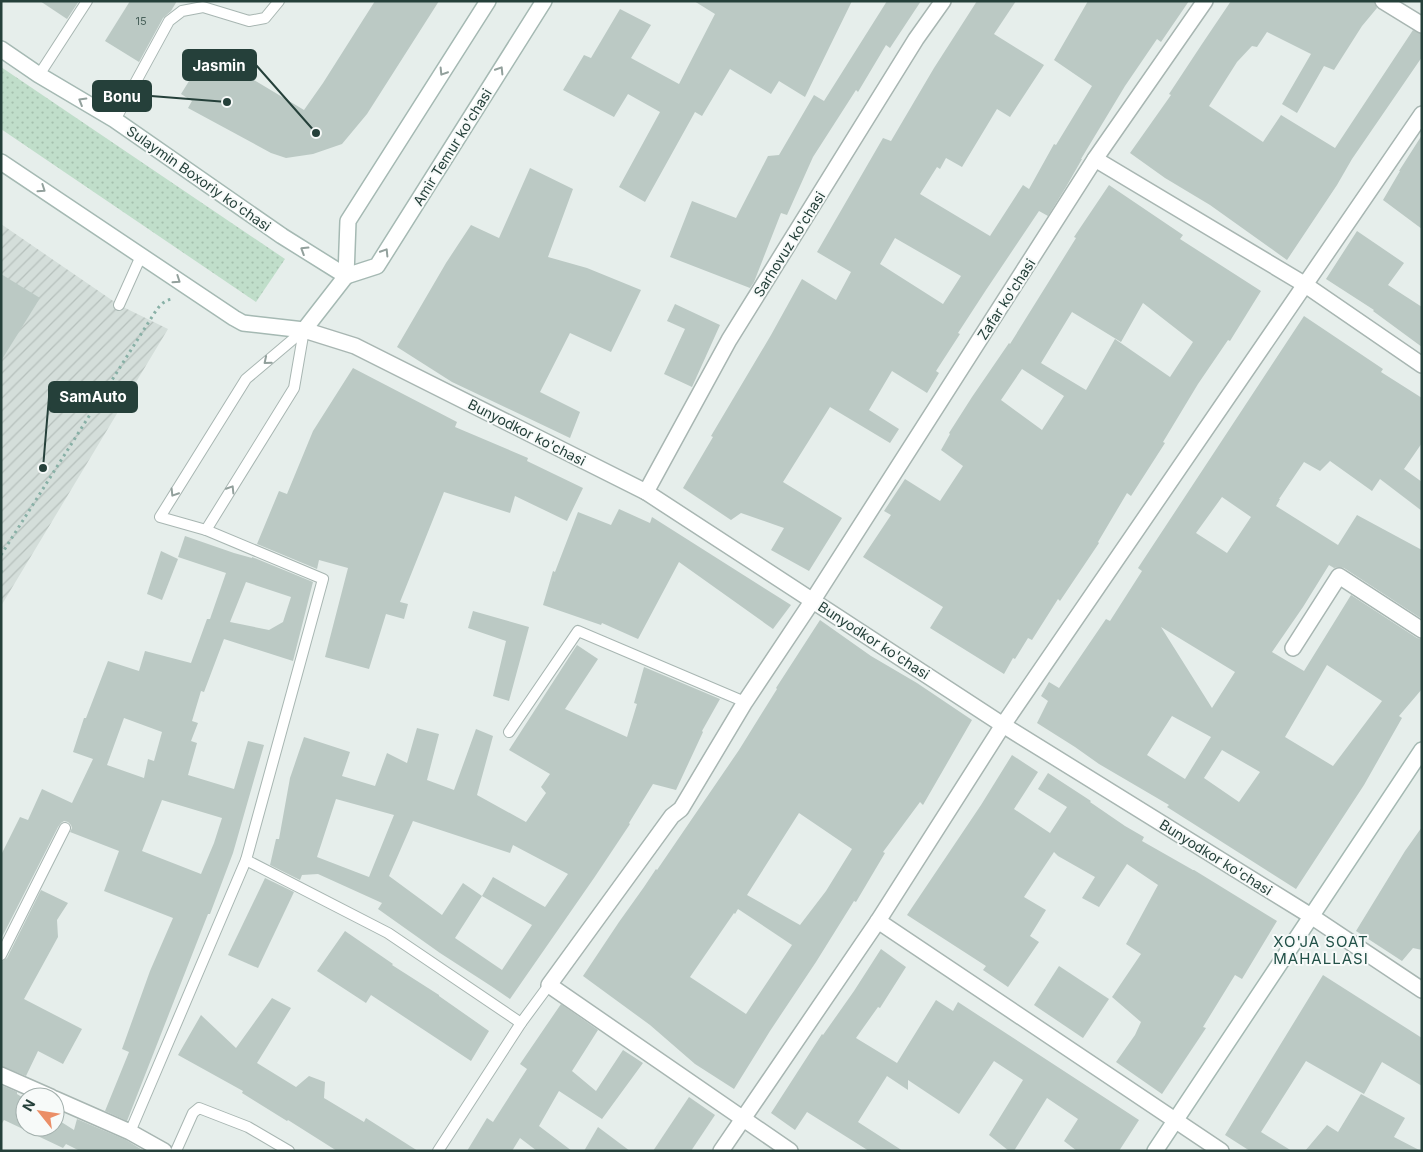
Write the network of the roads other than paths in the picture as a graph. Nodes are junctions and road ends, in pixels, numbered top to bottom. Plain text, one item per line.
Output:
1 (87, 1) edge
2 (279, 1) edge
3 (488, 1) edge
4 (544, 1) edge
5 (943, 1) edge
6 (1205, 1) edge
7 (1383, 1) edge
8 (1422, 25) edge
9 (1, 49) edge
10 (39, 74) junction
11 (1422, 114) edge
12 (115, 120) junction
13 (1095, 159) junction
14 (1, 162) edge
15 (141, 256) junction
16 (346, 276) junction
17 (1304, 284) junction
18 (119, 304) dead end
19 (304, 330) junction
20 (1422, 365) edge
21 (646, 492) junction
22 (206, 530) junction
23 (812, 600) junction
24 (1422, 630) edge
25 (1293, 648) dead end
26 (745, 702) junction
27 (1003, 724) junction
28 (509, 732) dead end
29 (1422, 750) edge
30 (65, 828) dead end
31 (246, 860) junction
32 (1311, 916) junction
33 (878, 920) junction
34 (1, 955) edge
35 (549, 985) junction
36 (1422, 990) edge
37 (522, 1023) junction
38 (1, 1076) edge
39 (27, 1087) edge
40 (65, 1103) edge
41 (742, 1119) junction
42 (1175, 1120) junction
43 (130, 1132) junction
44 (164, 1151) edge
45 (176, 1151) edge
46 (290, 1151) edge
47 (438, 1151) edge
48 (721, 1151) edge
49 (790, 1151) edge
50 (1155, 1151) edge
51 (1222, 1151) edge

1 - 10 lane
2 - 12 lane
3 -> 16 street
16 -> 4 street, Amir Temur ko'chasi
5 - 21 street, Sarhovuz ko'chasi
6 - 13 street, Zafar ko'chasi
7 - 8 street
9 - 10 street, Sulaymin Boxoriy ko'chasi
12 -> 10 street, Sulaymin Boxoriy ko'chasi
11 - 17 street
16 -> 12 street, Sulaymin Boxoriy ko'chasi
13 - 17 street
13 - 23 street, Zafar ko'chasi
14 -> 15 street
15 - 18 lane
15 -> 19 street
16 - 19 street
17 - 20 street
17 - 27 street
19 - 21 street, Bunyodkor ko'chasi
22 -> 19 lane
19 -> 22 lane
21 - 23 street, Bunyodkor ko'chasi
22 - 31 lane
23 - 26 street, Zafar ko'chasi
23 - 27 street, Bunyodkor ko'chasi
24 - 25 street
26 - 28 lane
26 - 35 street, Zafar ko'chasi
27 - 32 street, Bunyodkor ko'chasi
27 - 33 street
29 - 32 street
30 - 34 lane
31 - 37 lane
31 - 43 lane
32 - 36 street, Bunyodkor ko'chasi
32 - 42 street
33 - 41 street
33 - 42 street
35 - 37 lane
35 - 41 street
37 - 47 lane
38 - 39 street
40 - 43 street
41 - 48 street
41 - 49 street
42 - 50 street
42 - 51 street
43 - 44 street
45 - 46 lane

